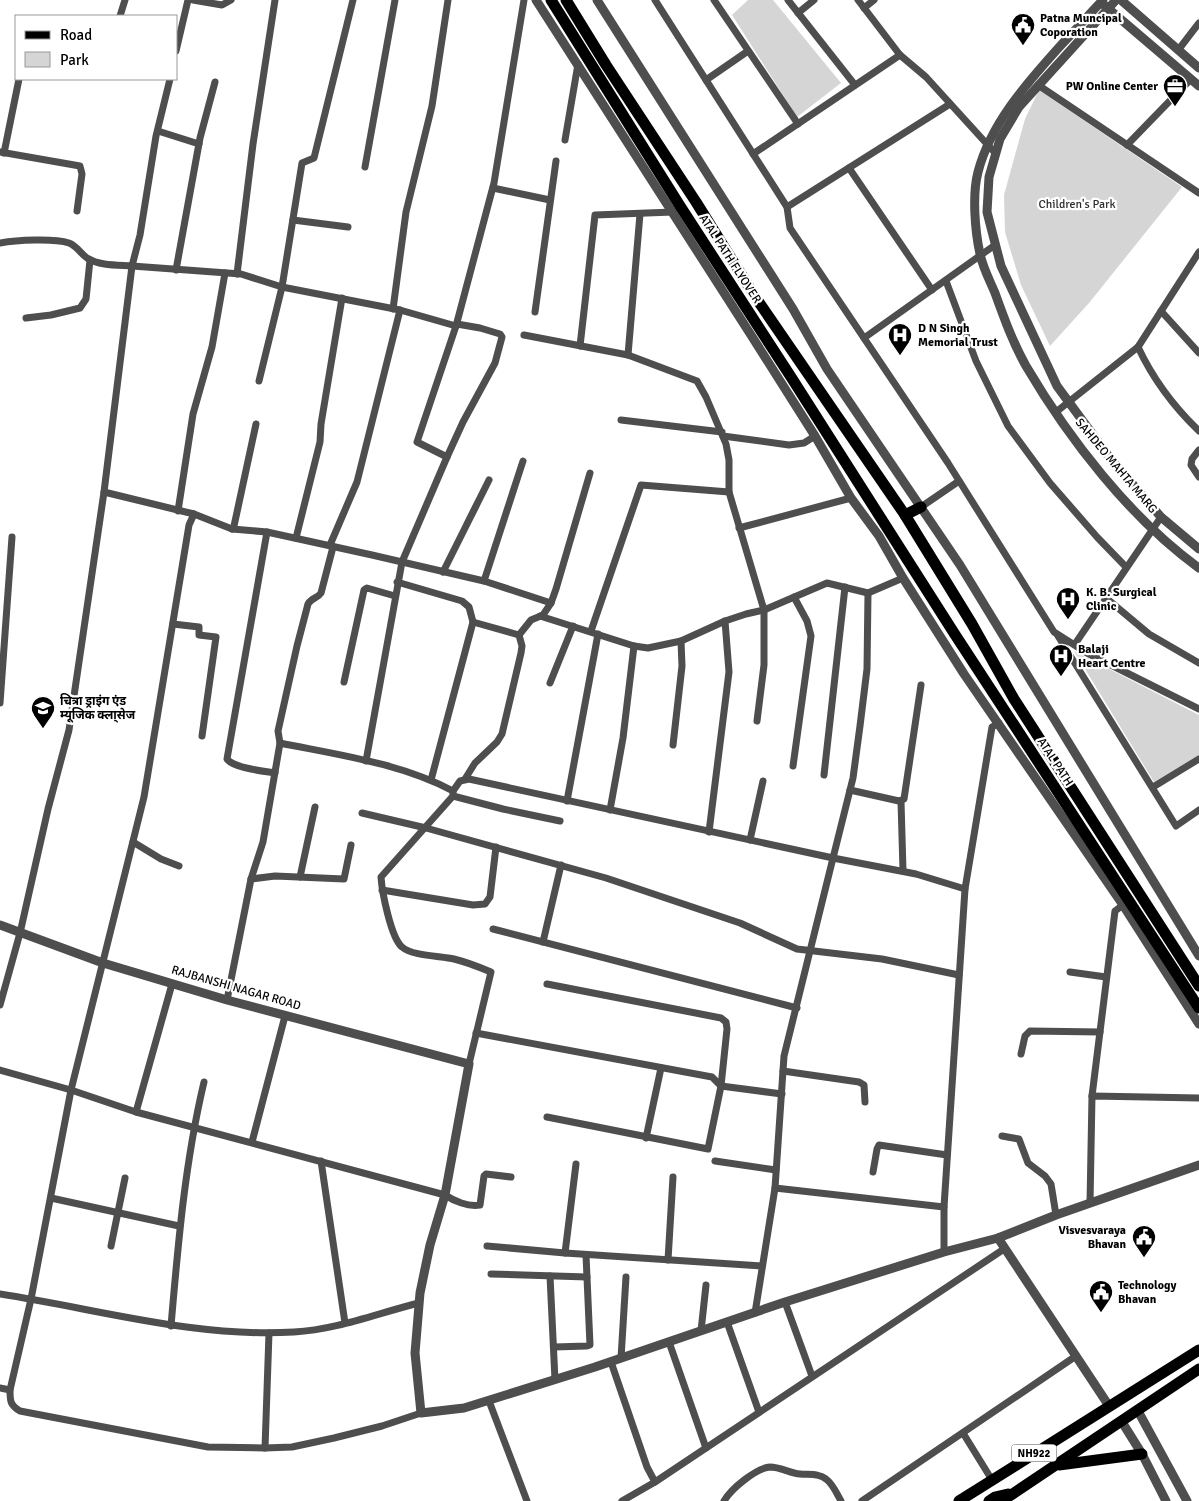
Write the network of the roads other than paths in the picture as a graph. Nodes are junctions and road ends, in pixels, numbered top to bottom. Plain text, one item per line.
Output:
1 (125, 0) edge
2 (188, 0) edge
3 (193, 0) edge
4 (231, 0) edge
5 (275, 0) edge
6 (352, 0) edge
7 (395, 0) edge
8 (448, 0) edge
9 (524, 0) edge
10 (536, 0) edge
11 (551, 0) edge
12 (566, 0) edge
13 (597, 0) edge
14 (714, 0) edge
15 (788, 0) edge
16 (814, 0) edge
17 (858, 0) edge
18 (874, 0) edge
19 (1116, 0) edge
20 (1121, 0) edge
21 (659, 1) edge
22 (1101, 1) edge
23 (864, 8) junction
24 (1109, 8) junction
25 (798, 13) junction
26 (120, 15) edge
27 (1199, 22) edge
28 (178, 42) edge
29 (1178, 49) junction
30 (748, 51) junction
31 (900, 55) junction
32 (578, 64) junction
33 (1199, 68) edge
34 (1191, 79) junction
35 (19, 80) edge
36 (170, 80) edge
37 (706, 80) junction
38 (215, 82) dead end
39 (855, 85) junction
40 (1038, 85) junction
41 (1199, 86) edge
42 (950, 104) junction
43 (798, 124) junction
44 (158, 132) junction
45 (565, 140) dead end
46 (199, 144) junction
47 (988, 145) junction
48 (1127, 145) junction
49 (2, 153) edge
50 (753, 154) junction
51 (996, 154) junction
52 (556, 161) dead end
53 (365, 167) dead end
54 (849, 168) junction
55 (493, 188) junction
56 (1199, 194) edge
57 (550, 200) junction
58 (787, 208) junction
59 (77, 211) dead end
60 (673, 212) junction
61 (640, 214) junction
62 (293, 220) junction
63 (348, 227) dead end
64 (0, 243) edge
65 (995, 245) junction
66 (1199, 252) edge
67 (980, 256) junction
68 (90, 260) junction
69 (132, 266) junction
70 (176, 270) junction
71 (225, 273) junction
72 (236, 274) junction
73 (946, 281) junction
74 (282, 287) junction
75 (932, 290) junction
76 (342, 298) junction
77 (396, 309) junction
78 (534, 312) dead end
79 (1161, 312) junction
80 (26, 318) dead end
81 (457, 322) junction
82 (524, 335) dead end
83 (864, 338) junction
84 (580, 346) junction
85 (1138, 347) junction
86 (1199, 353) edge
87 (628, 355) junction
88 (259, 380) dead end
89 (1069, 402) junction
90 (1056, 412) junction
91 (621, 420) dead end
92 (256, 424) dead end
93 (1199, 431) edge
94 (722, 434) junction
95 (815, 436) junction
96 (1199, 450) edge
97 (447, 457) junction
98 (523, 461) dead end
99 (590, 473) dead end
100 (1199, 477) edge
101 (489, 480) dead end
102 (959, 481) junction
103 (104, 492) junction
104 (730, 492) junction
105 (851, 498) junction
106 (921, 507) junction
107 (178, 510) junction
108 (905, 515) junction
109 (1161, 517) junction
110 (192, 519) junction
111 (740, 528) junction
112 (232, 529) junction
113 (1153, 529) junction
114 (884, 533) junction
115 (267, 536) junction
116 (12, 537) dead end
117 (296, 538) junction
118 (1199, 549) edge
119 (331, 550) junction
120 (401, 565) junction
121 (1126, 567) junction
122 (1199, 568) edge
123 (443, 572) junction
124 (903, 578) junction
125 (398, 580) junction
126 (484, 581) junction
127 (844, 587) junction
128 (868, 593) junction
129 (395, 596) junction
130 (794, 597) junction
131 (1106, 598) junction
132 (764, 610) junction
133 (545, 611) junction
134 (725, 621) junction
135 (473, 622) junction
136 (173, 624) junction
137 (573, 626) junction
138 (594, 628) junction
139 (1057, 633) junction
140 (519, 635) junction
141 (681, 641) junction
142 (1075, 644) junction
143 (634, 646) junction
144 (1199, 662) edge
145 (344, 682) dead end
146 (550, 683) dead end
147 (921, 685) dead end
148 (0, 703) edge
149 (1199, 709) edge
150 (758, 721) dead end
151 (999, 723) junction
152 (202, 736) dead end
153 (280, 743) junction
154 (672, 745) dead end
155 (1199, 759) edge
156 (366, 761) junction
157 (793, 766) dead end
158 (275, 773) junction
159 (824, 774) dead end
160 (465, 779) junction
161 (431, 780) junction
162 (763, 781) dead end
163 (1153, 787) junction
164 (850, 790) junction
165 (453, 794) junction
166 (567, 801) junction
167 (901, 801) junction
168 (315, 807) dead end
169 (610, 810) junction
170 (1199, 810) edge
171 (362, 813) dead end
172 (560, 821) dead end
173 (426, 828) junction
174 (709, 832) junction
175 (750, 840) junction
176 (133, 842) junction
177 (351, 845) dead end
178 (496, 847) junction
179 (833, 858) junction
180 (179, 866) dead end
181 (561, 866) junction
182 (903, 871) junction
183 (300, 877) junction
184 (251, 879) junction
185 (965, 889) junction
186 (382, 890) junction
187 (1123, 905) junction
188 (0, 925) edge
189 (493, 929) dead end
190 (20, 933) junction
191 (543, 942) junction
192 (810, 950) junction
193 (1199, 956) edge
194 (103, 963) junction
195 (1070, 972) dead end
196 (959, 975) junction
197 (1106, 977) junction
198 (172, 984) junction
199 (547, 984) dead end
200 (1199, 986) edge
201 (227, 1000) junction
202 (0, 1005) edge
203 (797, 1008) junction
204 (1199, 1008) edge
205 (285, 1016) junction
206 (1199, 1024) edge
207 (1100, 1032) junction
208 (476, 1033) junction
209 (1021, 1054) dead end
210 (468, 1064) junction
211 (662, 1068) junction
212 (0, 1070) edge
213 (783, 1071) junction
214 (204, 1082) dead end
215 (721, 1086) junction
216 (71, 1090) junction
217 (782, 1094) junction
218 (1092, 1096) junction
219 (1199, 1098) edge
220 (866, 1102) dead end
221 (136, 1112) junction
222 (546, 1117) dead end
223 (193, 1127) junction
224 (1002, 1136) dead end
225 (646, 1138) junction
226 (252, 1142) junction
227 (947, 1155) junction
228 (322, 1161) junction
229 (715, 1161) dead end
230 (576, 1164) dead end
231 (1199, 1165) edge
232 (776, 1170) junction
233 (873, 1172) dead end
234 (511, 1177) dead end
235 (673, 1177) dead end
236 (125, 1178) dead end
237 (775, 1188) junction
238 (445, 1195) junction
239 (50, 1198) junction
240 (1090, 1203) junction
241 (944, 1207) junction
242 (117, 1213) junction
243 (1056, 1215) junction
244 (179, 1226) junction
245 (998, 1238) junction
246 (111, 1246) dead end
247 (487, 1246) dead end
248 (1004, 1249) junction
249 (944, 1252) junction
250 (565, 1253) junction
251 (586, 1254) junction
252 (668, 1260) junction
253 (762, 1266) junction
254 (491, 1274) dead end
255 (550, 1276) junction
256 (587, 1277) junction
257 (626, 1277) dead end
258 (706, 1285) dead end
259 (0, 1294) edge
260 (31, 1299) junction
261 (785, 1302) junction
262 (420, 1303) junction
263 (755, 1312) junction
264 (727, 1322) junction
265 (345, 1323) junction
266 (171, 1326) junction
267 (701, 1331) junction
268 (269, 1333) junction
269 (669, 1342) junction
270 (554, 1347) junction
271 (1199, 1350) edge
272 (1076, 1356) junction
273 (621, 1358) junction
274 (611, 1362) junction
275 (1199, 1370) edge
276 (812, 1376) junction
277 (555, 1380) junction
278 (0, 1388) edge
279 (10, 1390) junction
280 (489, 1401) junction
281 (1109, 1406) junction
282 (1138, 1411) junction
283 (758, 1412) junction
284 (421, 1414) junction
285 (1122, 1422) junction
286 (963, 1433) junction
287 (265, 1448) junction
288 (706, 1448) junction
289 (1142, 1454) junction
290 (1057, 1465) junction
291 (992, 1480) junction
292 (655, 1482) junction
293 (980, 1487) junction
294 (1014, 1493) junction
295 (527, 1501) edge
296 (622, 1501) edge
297 (724, 1501) edge
298 (842, 1501) edge
299 (862, 1501) edge
300 (959, 1501) edge
301 (969, 1501) edge
302 (989, 1501) edge
303 (1002, 1501) edge
304 (1166, 1501) edge
305 (1187, 1501) edge

1 - 26 street
2 - 28 street
3 - 4 street
5 - 72 street
6 - 62 street
7 - 53 street
8 - 77 street
9 - 55 street
10 - 32 street
11 - 114 main road, ATAL PATH FLYOVER
12 - 108 main road, ATAL PATH FLYOVER
13 - 106 street
14 - 30 street
15 - 25 street
16 - 25 street
17 - 23 street
18 - 23 street
19 - 24 street, SAHDEO MAHTA MARG
20 - 29 street
21 - 37 street
22 - 24 street
22 - 47 street, SAHDEO MAHTA MARG
23 - 31 street
24 - 34 street
24 - 40 street, SAHDEO MAHTA MARG
25 - 39 street
27 - 29 street
29 - 33 street
30 - 37 street
30 - 43 street
31 - 39 street
31 - 42 street
32 - 45 street
32 - 60 street
34 - 41 street
34 - 48 street
35 - 49 street
36 - 44 street
37 - 50 street
38 - 46 street
39 - 43 street
40 - 48 street
40 - 51 street, SAHDEO MAHTA MARG
42 - 47 street
42 - 54 street
43 - 50 street
44 - 46 street
44 - 69 street
46 - 70 street
47 - 51 street
47 - 67 street, SAHDEO MAHTA MARG
48 - 56 street
49 - 59 street
50 - 58 street
51 - 65 street, SAHDEO MAHTA MARG
52 - 57 street
54 - 58 street
54 - 75 street
55 - 57 street
55 - 81 street
57 - 78 street
58 - 83 street
60 - 61 street
60 - 95 street
61 - 84 street
61 - 87 street
62 - 63 street
62 - 74 street
64 - 68 street
65 - 67 street
65 - 89 street, SAHDEO MAHTA MARG
66 - 79 street
67 - 73 street
67 - 90 street, SAHDEO MAHTA MARG
68 - 69 street
68 - 80 street
69 - 70 street
69 - 103 street
70 - 71 street
71 - 72 street
71 - 107 street
72 - 74 street
73 - 75 street
73 - 121 street
74 - 76 street
74 - 88 street
75 - 83 street
76 - 77 street
76 - 117 street
77 - 81 street
77 - 119 street
79 - 85 street
79 - 86 street
81 - 97 street
81 - 97 street
82 - 84 street
83 - 102 street
84 - 87 street
85 - 89 street
85 - 93 street
87 - 94 street
89 - 90 street
89 - 109 street, SAHDEO MAHTA MARG
90 - 113 street, SAHDEO MAHTA MARG
91 - 94 street
92 - 112 street
94 - 95 street
94 - 104 street
95 - 105 street
96 - 100 street
97 - 120 street
98 - 126 street
99 - 133 street
101 - 123 street
102 - 106 street
102 - 139 street
103 - 107 street
103 - 190 street
104 - 111 street
104 - 138 street
105 - 111 street
105 - 114 street
106 - 108 main road
106 - 193 street
107 - 110 street
108 - 200 main road, ATAL PATH
109 - 113 street
109 - 118 street, SAHDEO MAHTA MARG
110 - 112 street
110 - 136 street
111 - 132 street
112 - 115 street
113 - 121 street
113 - 122 street, SAHDEO MAHTA MARG
114 - 124 street
114 - 204 main road, ATAL PATH
115 - 117 street
115 - 158 street
116 - 148 street
117 - 119 street
119 - 120 street
119 - 153 street
120 - 123 street
120 - 125 street
121 - 131 street
123 - 126 street
124 - 128 street
124 - 151 street
125 - 129 street
125 - 135 street
126 - 133 street
127 - 128 street
127 - 130 street
127 - 159 street
128 - 164 street
129 - 145 street
129 - 156 street
130 - 132 street
130 - 157 street
131 - 142 street
131 - 144 street
132 - 134 street
132 - 150 street
133 - 137 street
133 - 140 street
134 - 141 street
134 - 174 street
135 - 140 street
135 - 161 street
136 - 152 street
136 - 176 street
137 - 138 street
137 - 146 street
138 - 143 street
138 - 166 street
139 - 142 street
139 - 163 street
140 - 160 street
141 - 143 street
141 - 154 street
142 - 149 street
143 - 169 street
147 - 167 street
151 - 185 street
151 - 187 street
153 - 156 street
153 - 158 street
155 - 163 street
156 - 161 street
158 - 184 street
160 - 165 street
160 - 166 street
161 - 165 street
162 - 175 street
163 - 170 street
164 - 167 street
164 - 179 street
165 - 172 street
165 - 173 street
166 - 169 street
167 - 182 street
168 - 183 street
169 - 174 street
171 - 173 street
173 - 178 street
173 - 186 street
174 - 175 street
175 - 179 street
176 - 180 street
176 - 194 street
177 - 183 street
178 - 181 street
178 - 186 street
179 - 182 street
179 - 192 street
181 - 191 street
181 - 192 street
182 - 185 street
183 - 184 street
184 - 201 street
185 - 196 street
186 - 208 street
187 - 197 street
187 - 206 street
188 - 190 street, RAJBANSHI NAGAR ROAD
189 - 191 street
190 - 194 street, RAJBANSHI NAGAR ROAD
190 - 202 street
191 - 203 street
192 - 196 street
192 - 203 street
194 - 198 street, RAJBANSHI NAGAR ROAD
194 - 216 street
195 - 197 street
196 - 227 street
197 - 207 street
198 - 201 street, RAJBANSHI NAGAR ROAD
198 - 221 street
199 - 215 street
201 - 205 street, RAJBANSHI NAGAR ROAD
203 - 213 street
205 - 210 street, RAJBANSHI NAGAR ROAD
205 - 226 street
207 - 209 street
207 - 218 street
208 - 210 street
208 - 211 street
210 - 238 street
211 - 215 street
211 - 225 street
212 - 216 street
213 - 217 street
213 - 220 street
214 - 223 street
215 - 217 street
215 - 225 street
216 - 221 street
216 - 239 street
217 - 232 street
218 - 219 street
218 - 240 street
221 - 223 street
222 - 225 street
223 - 226 street
223 - 244 street
224 - 243 street
226 - 228 street
227 - 233 street
227 - 241 street
228 - 238 street
228 - 265 street
229 - 232 street
230 - 250 street
231 - 240 street
232 - 237 street
234 - 238 street
235 - 252 street
236 - 242 street
237 - 241 street
237 - 253 street
238 - 262 street
239 - 242 street
239 - 260 street
240 - 243 street
241 - 249 street
242 - 244 street
242 - 246 street
243 - 245 street
244 - 266 street
245 - 248 street
245 - 249 street
247 - 250 street
248 - 272 street
248 - 276 street
249 - 261 street
250 - 251 street
251 - 252 street
251 - 256 street
252 - 253 street
253 - 263 street
254 - 255 street
255 - 256 street
255 - 270 street
256 - 270 street
257 - 273 street
258 - 267 street
259 - 260 street
260 - 266 street
260 - 279 street
261 - 263 street
261 - 276 street
262 - 265 street
262 - 284 street
263 - 264 street
264 - 267 street
264 - 283 street
265 - 268 street
266 - 268 street
267 - 269 street
268 - 287 street
269 - 273 street
269 - 288 street
270 - 277 street
271 - 281 main road, NH922
272 - 281 street
272 - 286 street
273 - 274 street
274 - 277 street
274 - 292 street
275 - 282 main road, NH922
276 - 283 street
277 - 280 street
278 - 279 street
279 - 287 street
280 - 284 street
280 - 295 street
281 - 291 main road, NH922
282 - 285 main road, NH922
282 - 305 street
283 - 288 street
284 - 287 street
285 - 289 street
285 - 290 main road, NH922
286 - 291 street
286 - 299 street
288 - 292 street
289 - 290 main road
289 - 304 street
290 - 294 main road, NH922
291 - 293 main road, NH922
292 - 296 street
293 - 300 main road, NH922
293 - 301 main road
294 - 302 main road
294 - 303 main road, NH922
297 - 298 street

